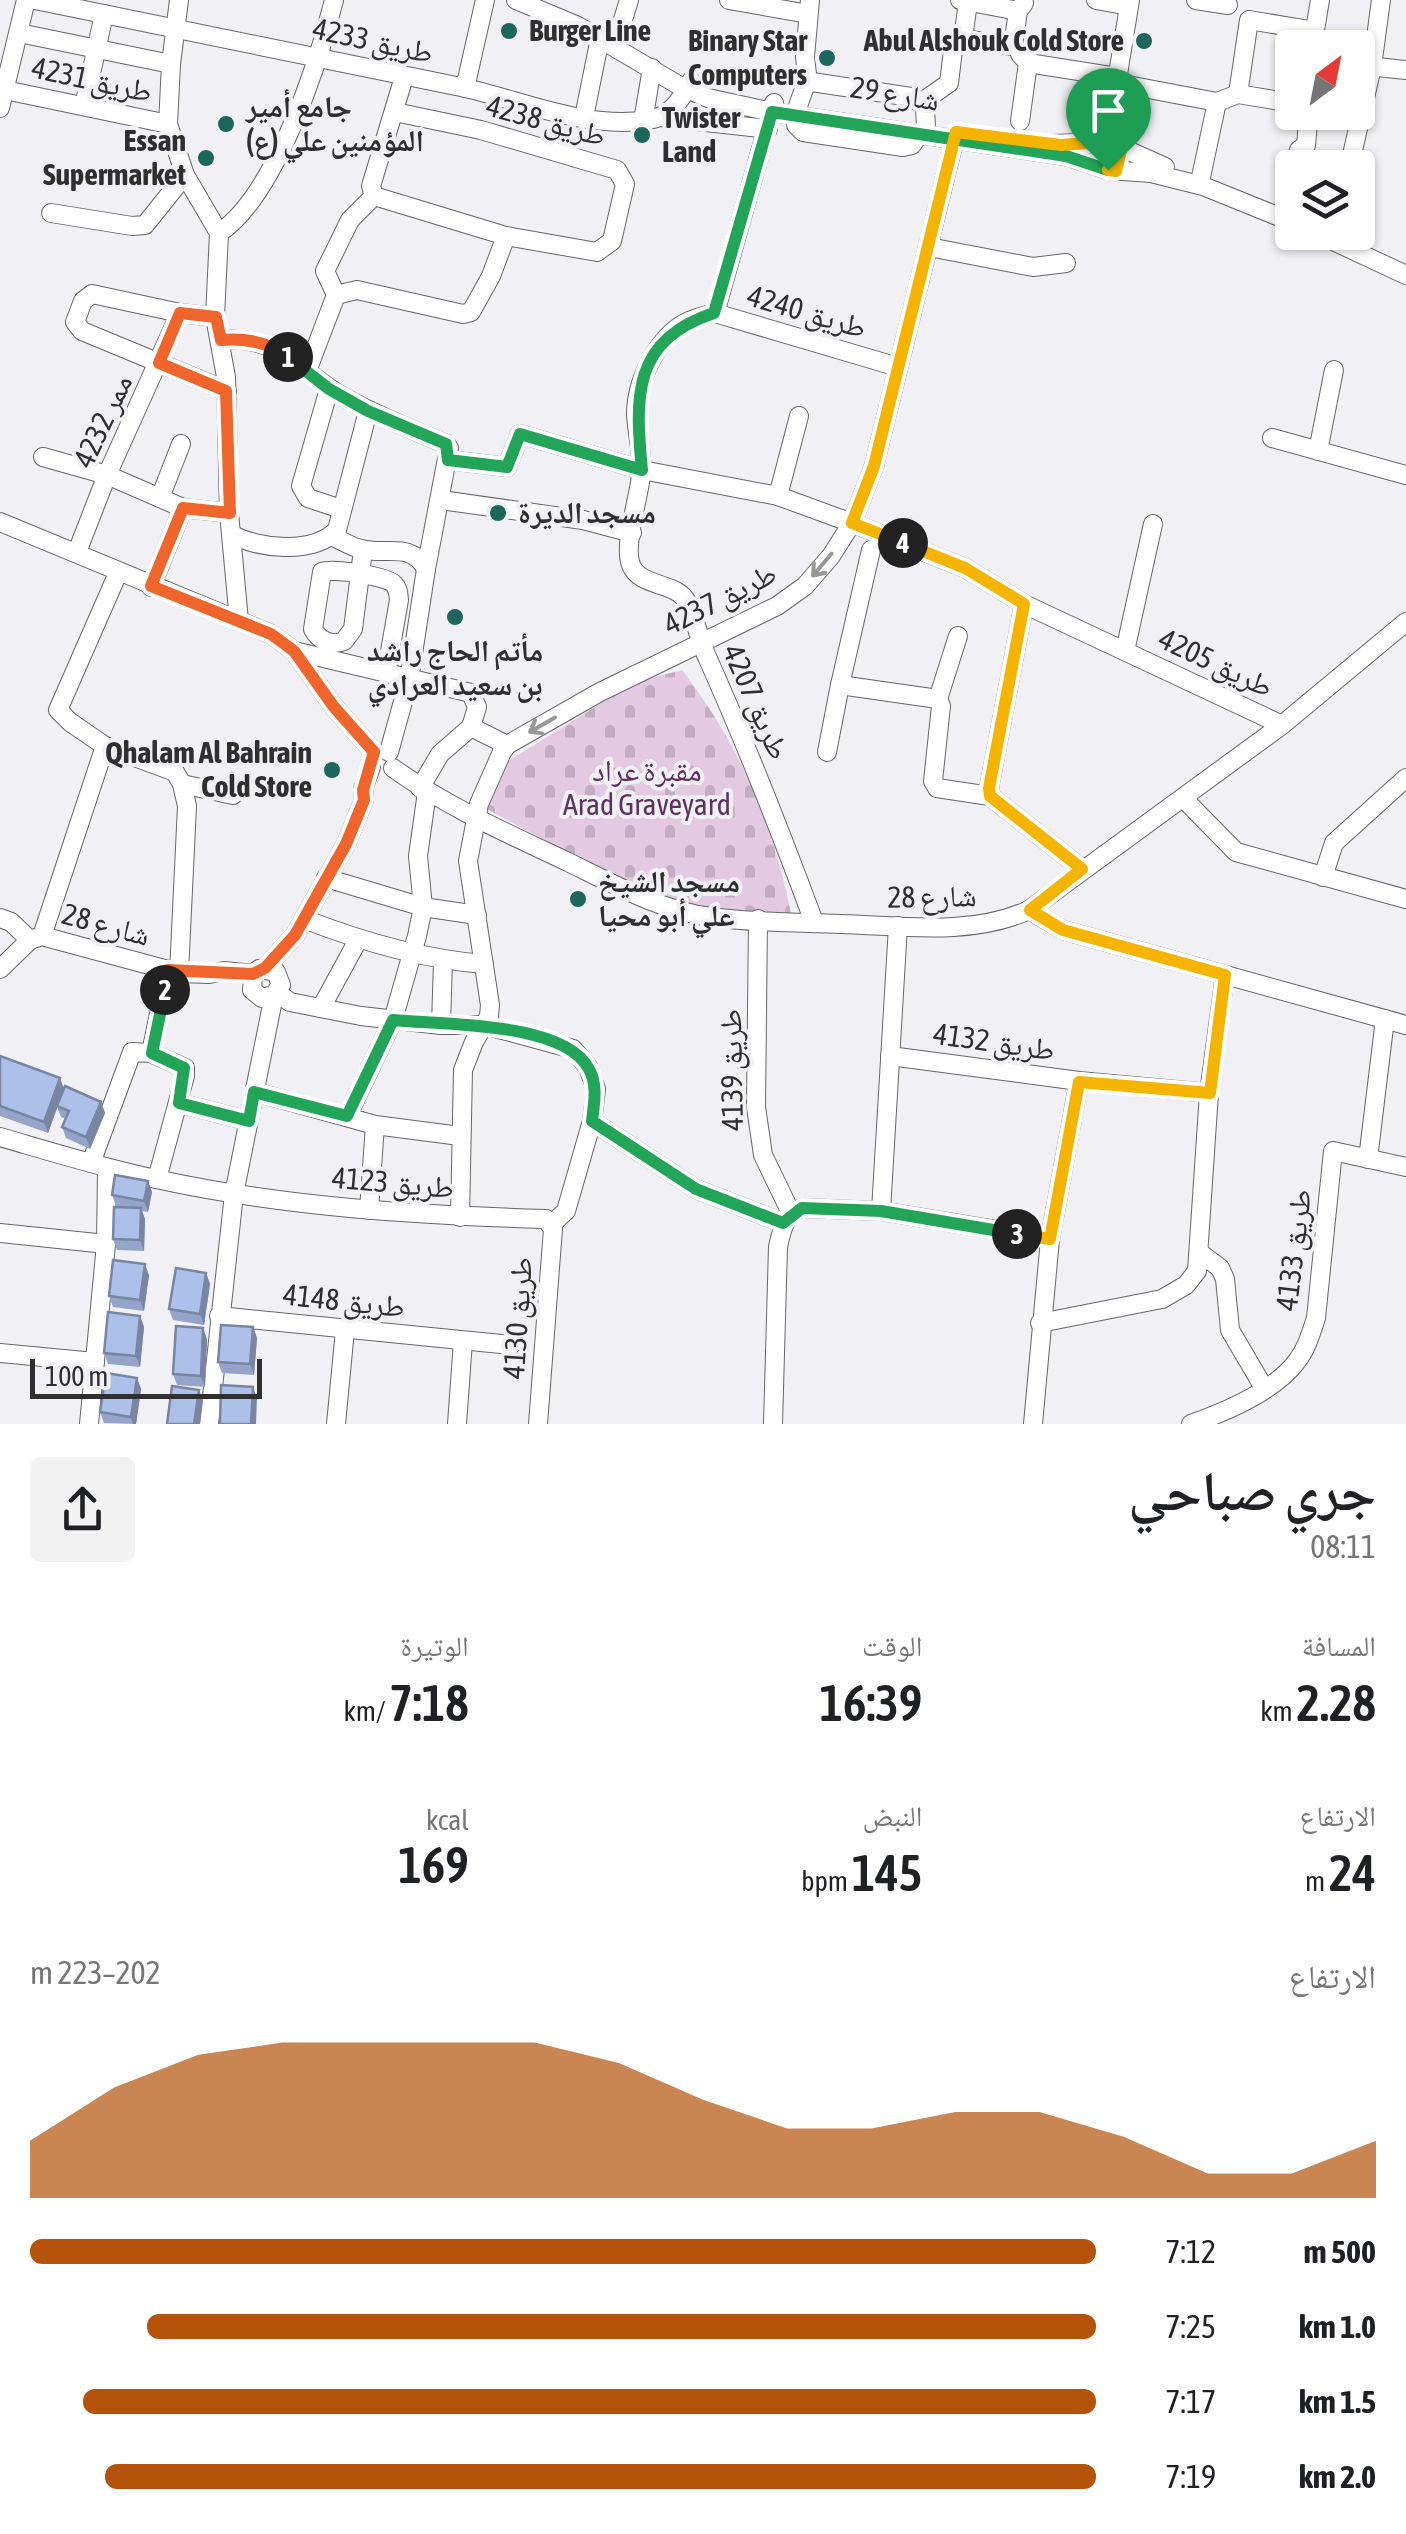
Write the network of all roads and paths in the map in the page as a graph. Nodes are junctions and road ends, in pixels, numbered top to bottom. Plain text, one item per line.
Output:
1 (26, 0) edge
2 (35, 0) edge
3 (179, 0) edge
4 (334, 0) edge
5 (485, 0) edge
6 (516, 0) edge
7 (537, 0) edge
8 (629, 0) edge
9 (729, 0) edge
10 (1096, 0) edge
11 (1196, 0) edge
12 (1320, 0) edge
13 (1381, 0) edge
14 (964, 1) edge
15 (1229, 2) edge
16 (1130, 3) edge
17 (809, 7) edge
18 (104, 14) junction
19 (1249, 20) junction
20 (175, 29) junction
21 (1283, 30) edge
22 (1315, 30) edge
23 (1374, 30) edge
24 (19, 34) junction
25 (609, 37) junction
26 (963, 39) junction
27 (1013, 46) junction
28 (97, 48) junction
29 (319, 58) junction
30 (1028, 63) junction
31 (171, 64) junction
32 (1375, 67) edge
33 (652, 68) junction
34 (1406, 70) edge
35 (404, 77) junction
36 (1117, 80) junction
37 (808, 83) junction
38 (689, 85) junction
39 (465, 88) junction
40 (1238, 94) junction
41 (492, 96) junction
42 (3, 99) edge
43 (1275, 100) edge
44 (922, 102) junction
45 (1218, 102) junction
46 (1113, 105) junction
47 (84, 106) junction
48 (797, 111) junction
49 (396, 112) junction
50 (771, 115) junction
51 (584, 117) junction
52 (651, 119) junction
53 (1020, 120) dead end
54 (168, 124) junction
55 (481, 130) junction
56 (922, 132) junction
57 (955, 137) junction
58 (1096, 142) junction
59 (1122, 146) junction
60 (1094, 165) junction
61 (1116, 171) junction
62 (185, 175) junction
63 (1201, 177) junction
64 (374, 196) junction
65 (1275, 208) edge
66 (1275, 209) edge
67 (51, 213) dead end
68 (219, 234) junction
69 (506, 236) junction
70 (929, 247) junction
71 (1353, 250) edge
72 (1375, 250) edge
73 (1066, 263) dead end
74 (1406, 263) edge
75 (1406, 275) edge
76 (336, 295) junction
77 (180, 313) junction
78 (714, 313) junction
79 (216, 317) junction
80 (221, 340) junction
81 (159, 363) junction
82 (898, 367) junction
83 (1334, 370) dead end
84 (308, 372) junction
85 (329, 389) junction
86 (226, 391) junction
87 (368, 411) junction
88 (799, 416) dead end
89 (1272, 438) dead end
90 (181, 444) dead end
91 (1318, 451) junction
92 (447, 452) junction
93 (42, 456) dead end
94 (642, 470) junction
95 (107, 475) junction
96 (1406, 475) edge
97 (778, 496) junction
98 (160, 498) junction
99 (442, 500) junction
100 (183, 508) junction
101 (341, 510) junction
102 (230, 513) junction
103 (0, 522) edge
104 (852, 523) junction
105 (1153, 524) dead end
106 (632, 533) junction
107 (231, 534) junction
108 (332, 536) junction
109 (363, 550) junction
110 (870, 550) dead end
111 (77, 552) junction
112 (426, 569) junction
113 (118, 573) junction
114 (359, 575) junction
115 (151, 586) junction
116 (1024, 604) junction
117 (239, 621) junction
118 (1406, 622) edge
119 (958, 636) dead end
120 (344, 641) junction
121 (700, 642) junction
122 (294, 651) junction
123 (1126, 651) junction
124 (340, 661) junction
125 (386, 674) junction
126 (409, 680) junction
127 (840, 685) junction
128 (938, 699) junction
129 (1282, 725) junction
130 (471, 727) junction
131 (508, 744) junction
132 (106, 746) junction
133 (826, 752) dead end
134 (382, 763) junction
135 (178, 778) junction
136 (1406, 778) edge
137 (424, 790) junction
138 (233, 795) dead end
139 (990, 796) junction
140 (1183, 798) junction
141 (476, 818) junction
142 (1082, 869) junction
143 (1324, 877) junction
144 (326, 878) junction
145 (1406, 899) edge
146 (423, 908) junction
147 (1030, 910) junction
148 (477, 915) junction
149 (0, 918) edge
150 (758, 920) junction
151 (814, 922) junction
152 (898, 926) junction
153 (300, 927) junction
154 (36, 938) junction
155 (358, 940) junction
156 (412, 954) junction
157 (443, 961) junction
158 (484, 964) junction
159 (0, 969) edge
160 (174, 972) junction
161 (1225, 975) junction
162 (267, 985) junction
163 (321, 1008) junction
164 (1385, 1019) junction
165 (393, 1020) junction
166 (1406, 1024) edge
167 (441, 1025) junction
168 (484, 1025) junction
169 (152, 1053) junction
170 (890, 1056) junction
171 (1079, 1082) junction
172 (254, 1092) junction
173 (1210, 1093) junction
174 (179, 1103) junction
175 (347, 1116) junction
176 (249, 1121) junction
177 (592, 1121) junction
178 (375, 1125) junction
179 (0, 1136) edge
180 (460, 1136) junction
181 (1368, 1159) junction
182 (99, 1165) junction
183 (1406, 1167) edge
184 (157, 1180) junction
185 (234, 1194) junction
186 (369, 1210) junction
187 (881, 1211) junction
188 (460, 1217) junction
189 (787, 1218) junction
190 (549, 1222) junction
191 (0, 1234) edge
192 (1050, 1239) junction
193 (106, 1244) junction
194 (1200, 1254) junction
195 (219, 1316) junction
196 (1040, 1322) junction
197 (345, 1330) junction
198 (463, 1341) junction
199 (512, 1345) dead end
200 (0, 1353) edge
201 (95, 1362) junction
202 (1264, 1388) junction
203 (88, 1424) edge
204 (209, 1424) edge
205 (336, 1424) edge
206 (457, 1424) edge
207 (538, 1424) edge
208 (773, 1424) edge
209 (1033, 1424) edge
210 (1191, 1424) edge

1 - 24 street
2 - 18 street, طريق 4233
3 - 20 street, طريق 4231
4 - 29 street
5 - 39 street, طريق 4233
6 - 25 street, شارع 29
7 - 25 street, شارع 29
8 - 25 street
9 - 17 street
10 - 16 street
11 - 15 street
12 - 22 street
13 - 23 street
14 - 26 street
14 - 27 street
15 - 19 street
16 - 36 street
17 - 37 street
18 - 20 street, طريق 4233
18 - 28 street
19 - 21 street
19 - 40 street
20 - 29 street, طريق 4233
20 - 31 street, طريق 4231
24 - 28 street, طريق 4231
24 - 42 street
25 - 33 street, شارع 29
25 - 38 street, شارع 29
25 - 51 street
26 - 27 street
26 - 44 street
27 - 30 street
28 - 31 street, طريق 4231
28 - 47 street
29 - 35 street, طريق 4233
29 - 68 street
30 - 36 street
30 - 53 street
31 - 54 street, طريق 4231
32 - 34 street
33 - 38 street, شارع 29
33 - 52 street
35 - 39 street, طريق 4233
35 - 49 street
36 - 45 street
36 - 46 street
37 - 44 street
37 - 48 street
38 - 50 street, شارع 29
38 - 52 street
39 - 41 street, طريق 4233
40 - 43 street
40 - 45 street
41 - 51 street, طريق 4233
41 - 55 street
42 - 47 street, طريق 4231
44 - 56 street
45 - 63 street
46 - 58 street
46 - 59 street
47 - 54 street, طريق 4231
48 - 50 street, شارع 29
48 - 56 street, شارع 29
49 - 55 street, طريق 4238
49 - 64 street
50 - 52 street, طريق 4233
50 - 78 street
51 - 52 street, طريق 4233
54 - 62 street, طريق 4231
55 - 69 street, طريق 4238
56 - 57 street, شارع 29
57 - 58 street, شارع 29
57 - 60 street, شارع 29
57 - 70 street, طريق 4237
58 - 59 street, شارع 29
58 - 60 street
59 - 61 street
59 - 63 street, شارع 29
60 - 61 street, شارع 29
61 - 66 street, شارع 29
62 - 67 street
62 - 68 street, طريق 4231
63 - 65 street, شارع 29
64 - 69 street, طريق 4238
64 - 76 street
68 - 79 street
69 - 76 street
70 - 73 street
70 - 82 street, طريق 4237
71 - 75 street
72 - 74 street
76 - 84 street
77 - 79 street
77 - 81 street, ممر 4232
77 - 81 street
78 - 82 street, طريق 4240
78 - 94 street, طريق 4240
79 - 80 street
80 - 84 street
80 - 86 street
81 - 86 street
81 - 95 street, ممر 4232
82 - 104 street, طريق 4237
83 - 91 street
84 - 85 street
85 - 87 street
85 - 101 street
86 - 102 street
87 - 92 street
87 - 101 street
88 - 97 street
89 - 91 street
90 - 98 street
91 - 96 street
92 - 94 street, طريق 4205
92 - 99 street
93 - 95 street
94 - 97 street, طريق 4205
94 - 106 street, طريق 4207
95 - 98 street
95 - 111 street, ممر 4232
97 - 104 street, طريق 4205
98 - 100 street
99 - 106 street
99 - 112 street
100 - 102 street
100 - 115 street
101 - 108 street
102 - 107 street
103 - 111 street
104 - 116 street, طريق 4205
104 -> 121 street, طريق 4237
105 - 123 street, طريق 4205
106 - 121 street, طريق 4207
107 - 108 street
107 - 117 street
108 - 109 street
109 - 112 street
109 - 114 street
110 - 127 street
111 - 113 street
112 - 126 street
113 - 115 street
113 - 132 street
114 - 120 street
114 - 120 street
114 - 125 street
115 - 117 street
116 - 123 street, طريق 4205
116 - 139 street
117 - 122 street
118 - 129 street, شارع 28
119 - 128 street
120 - 124 street
121 -> 131 street, طريق 4237
121 - 151 street, طريق 4207
122 - 124 street
122 - 134 street, شارع 28
123 - 129 street, طريق 4205
124 - 125 street
125 - 126 street
126 - 130 street
126 - 134 street
127 - 128 street
127 - 133 street
128 - 139 street
129 - 140 street, شارع 28
130 - 131 street
130 - 137 street
131 - 141 street
132 - 135 street
132 - 154 street
134 - 137 street, شارع 28
134 - 144 street
135 - 138 street
135 - 160 street
136 - 143 street
137 - 141 street, شارع 28
137 - 146 street
139 - 142 street
140 - 142 street, شارع 28
140 - 143 street
141 - 148 street
141 - 150 street, شارع 28
142 - 147 street, شارع 28
143 - 145 street
144 - 146 street
144 - 153 street
146 - 148 street
146 - 156 street
147 - 152 street, شارع 28
147 - 161 street
148 - 158 street
149 - 154 street
150 - 151 street, شارع 28
150 - 189 street, طريق 4139
151 - 152 street, شارع 28
152 - 170 street, طريق 4132
153 - 155 street
153 - 162 street
154 - 159 street, شارع 28
154 - 160 street, شارع 28
155 - 156 street
155 - 163 street
156 - 157 street
156 - 165 street
157 - 158 street
157 - 167 street
158 - 168 street
160 - 162 street, شارع 28
160 - 169 street
161 - 164 street
161 - 173 street
162 - 163 street
162 - 172 street
163 - 165 street
164 - 166 street
164 - 181 street
165 - 167 street
165 - 175 street
167 - 168 street
168 - 177 street
168 - 180 street
169 - 174 street
169 - 182 street
170 - 171 street, طريق 4132
170 - 187 street, طريق 4132
171 - 173 street, طريق 4132
171 - 192 street
172 - 175 street
172 - 176 street
173 - 194 street
174 - 176 street
174 - 184 street
175 - 178 street
176 - 185 street
177 - 189 street
177 - 190 street
178 - 180 street
178 - 186 street
179 - 182 street, طريق 4123
180 - 188 street
181 - 183 street, طريق 4133
181 - 202 street, طريق 4133
182 - 184 street, طريق 4123
182 - 193 street
184 - 185 street, طريق 4123
185 - 186 street, طريق 4123
185 - 195 street
186 - 188 street, طريق 4123
187 - 189 street
187 - 192 street
188 - 190 street, طريق 4123
189 - 208 street
190 - 207 street, طريق 4130
191 - 193 street
192 - 196 street
193 - 201 street
194 - 196 street
194 - 202 street
195 - 197 street, طريق 4148
195 - 204 street
196 - 209 street
197 - 198 street, طريق 4148
197 - 205 street
198 - 199 street, طريق 4148
198 - 206 street
200 - 201 street
201 - 203 street
202 - 210 street, طريق 4133

